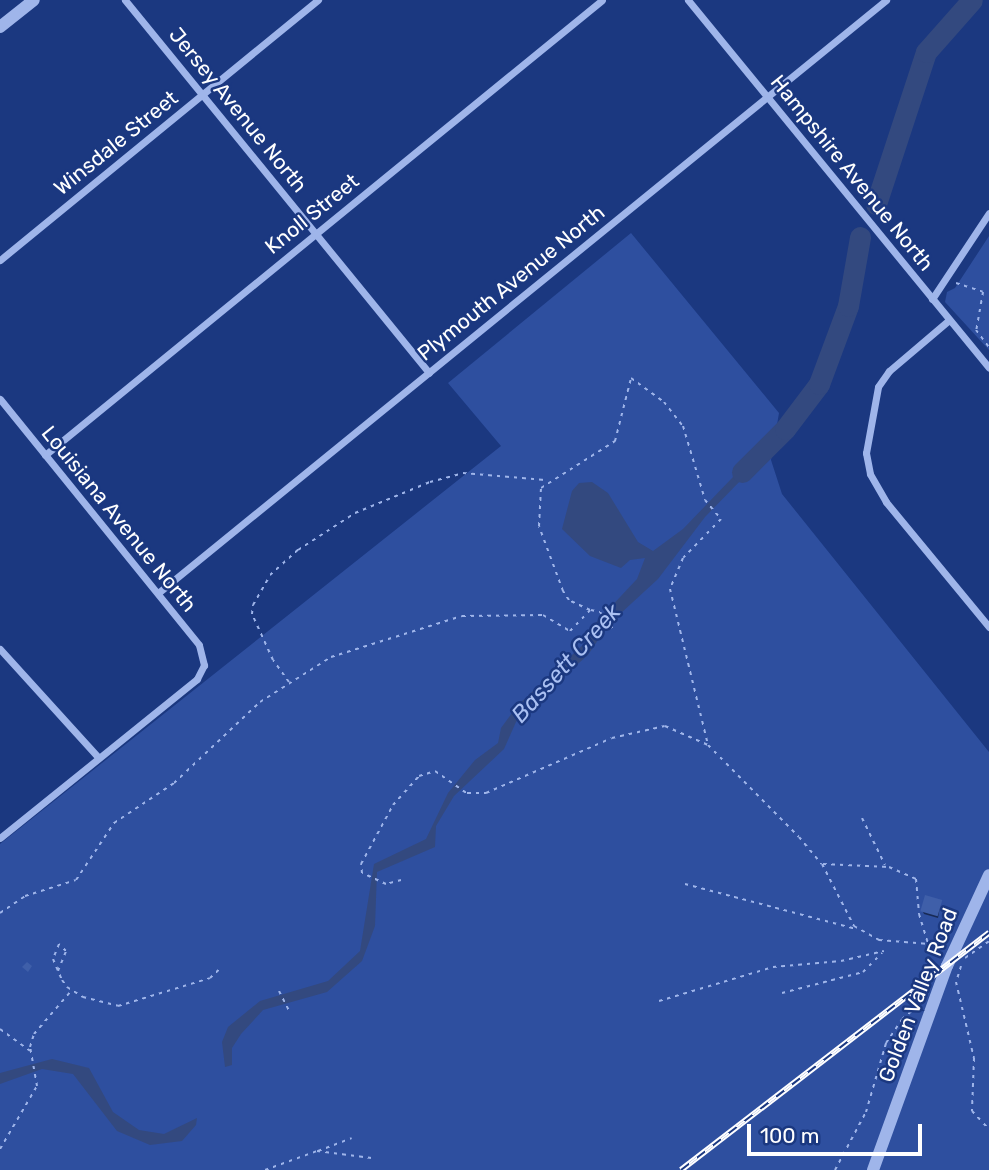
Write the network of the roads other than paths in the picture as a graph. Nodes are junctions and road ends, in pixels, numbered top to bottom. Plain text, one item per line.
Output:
1 (34, 0) edge
2 (125, 0) edge
3 (318, 0) edge
4 (602, 0) edge
5 (688, 0) edge
6 (886, 0) edge
7 (0, 27) edge
8 (202, 94) junction
9 (767, 97) junction
10 (989, 213) edge
11 (316, 234) junction
12 (0, 260) edge
13 (932, 299) junction
14 (950, 320) junction
15 (989, 369) edge
16 (429, 373) junction
17 (0, 398) edge
18 (45, 455) junction
19 (158, 593) junction
20 (989, 627) edge
21 (0, 649) edge
22 (98, 757) junction
23 (0, 838) edge
24 (989, 875) edge
25 (873, 1170) edge

1 - 7 street
2 - 8 street, Jersey Avenue North
3 - 8 street, Winsdale Street
4 - 11 street, Knoll Street
5 - 9 street, Hampshire Avenue North
6 - 9 street, Plymouth Avenue North
8 - 11 street, Jersey Avenue North
8 - 12 street, Winsdale Street
9 - 13 street, Hampshire Avenue North
9 - 16 street, Plymouth Avenue North
10 - 13 street
11 - 16 street, Jersey Avenue North
11 - 18 street, Knoll Street
13 - 14 street, Hampshire Avenue North
14 - 15 street, Hampshire Avenue North
14 - 20 street
16 - 19 street, Plymouth Avenue North
17 - 18 street, Louisiana Avenue North
18 - 19 street, Louisiana Avenue North
19 - 22 street, Louisiana Avenue North
21 - 22 street
22 - 23 street
24 - 25 street, Golden Valley Road

